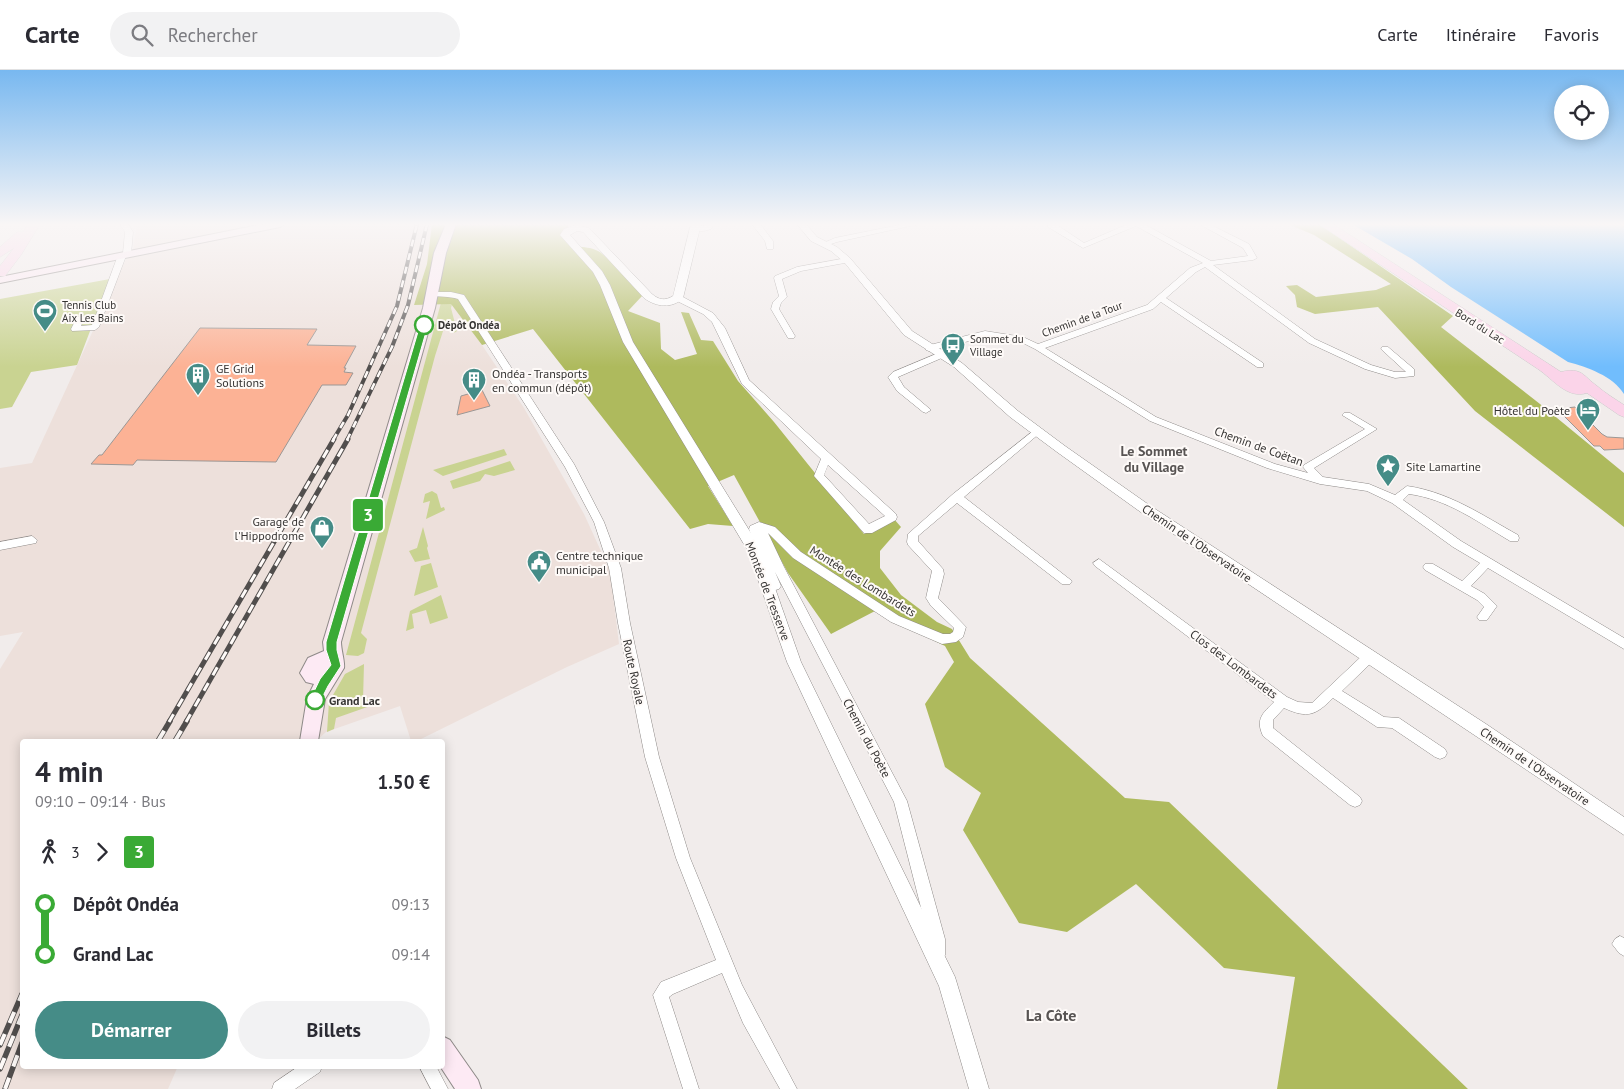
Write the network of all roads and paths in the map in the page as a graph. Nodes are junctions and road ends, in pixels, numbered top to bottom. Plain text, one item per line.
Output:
1 (39, 272) edge
2 (117, 272) edge
3 (436, 272) edge
4 (597, 272) edge
5 (626, 272) edge
6 (686, 272) edge
7 (790, 272) edge
8 (857, 272) edge
9 (1190, 272) edge
10 (1218, 272) edge
11 (1400, 272) edge
12 (1405, 272) edge
13 (1, 275) edge
14 (432, 294) junction
15 (678, 298) junction
16 (1160, 298) junction
17 (99, 316) dead end
18 (791, 336) dead end
19 (1038, 347) junction
20 (929, 348) junction
21 (1385, 349) dead end
22 (941, 355) junction
23 (1260, 365) dead end
24 (1565, 376) junction
25 (1582, 389) junction
26 (926, 410) dead end
27 (1624, 412) edge
28 (1347, 415) dead end
29 (1624, 419) edge
30 (1037, 432) junction
31 (826, 459) junction
32 (1320, 480) junction
33 (957, 497) junction
34 (1396, 500) junction
35 (759, 526) junction
36 (1514, 538) dead end
37 (32, 540) dead end
38 (0, 546) edge
39 (1099, 562) dead end
40 (1487, 562) junction
41 (1429, 567) dead end
42 (1066, 581) dead end
43 (1463, 587) junction
44 (768, 588) junction
45 (1483, 617) dead end
46 (1624, 644) edge
47 (1369, 657) junction
48 (1332, 692) junction
49 (1283, 701) junction
50 (310, 739) edge
51 (1440, 753) dead end
52 (1356, 801) dead end
53 (1624, 827) edge
54 (937, 962) junction
55 (725, 964) junction
56 (445, 1053) edge
57 (310, 1069) edge
58 (429, 1069) edge
59 (280, 1089) edge
60 (440, 1089) edge
61 (469, 1089) edge
62 (692, 1089) edge
63 (789, 1089) edge
64 (979, 1089) edge

1 - 13 main road
2 - 17 street
3 - 14 main road
4 - 44 street, Montée de Tresserve
5 - 15 street, Montée de Tresserve
6 - 15 street
7 - 18 street
8 - 20 street, Chemin de l'Observatoire
9 - 16 street, Chemin de la Tour
10 - 21 street
11 - 24 main road, Bord du Lac
12 - 24 main road, Bord du Lac
14 - 50 main road
14 - 55 street, Route Royale
15 - 31 street
16 - 19 street, Chemin de la Tour
16 - 23 street
19 - 20 street, Chemin de Coëtan
19 - 32 street, Chemin de Coëtan
20 - 22 street, Chemin de l'Observatoire
22 - 26 street
22 - 30 street, Chemin de l'Observatoire
24 - 25 main road
25 - 27 main road
25 - 29 main road
28 - 32 street
30 - 33 street, Montée des Lombardets
30 - 47 street, Chemin de l'Observatoire
31 - 31 street
32 - 34 street, Chemin de Coëtan
33 - 35 street, Montée des Lombardets
33 - 42 street
34 - 36 street
34 - 40 street, Chemin de Coëtan
35 - 44 street
35 - 54 street, Chemin du Poète
37 - 38 street
39 - 49 street, Clos des Lombardets
40 - 43 street
40 - 46 street, Chemin de Coëtan
41 - 43 street
43 - 45 street
44 - 54 street, Montée de Tresserve
47 - 48 street, Clos des Lombardets
47 - 53 street, Chemin de l'Observatoire
48 - 49 street, Clos des Lombardets
48 - 51 street
49 - 52 street
54 - 64 street, Montée de Tresserve
55 - 62 street
55 - 63 street, Route Royale
56 - 61 main road
57 - 59 street
58 - 60 street

